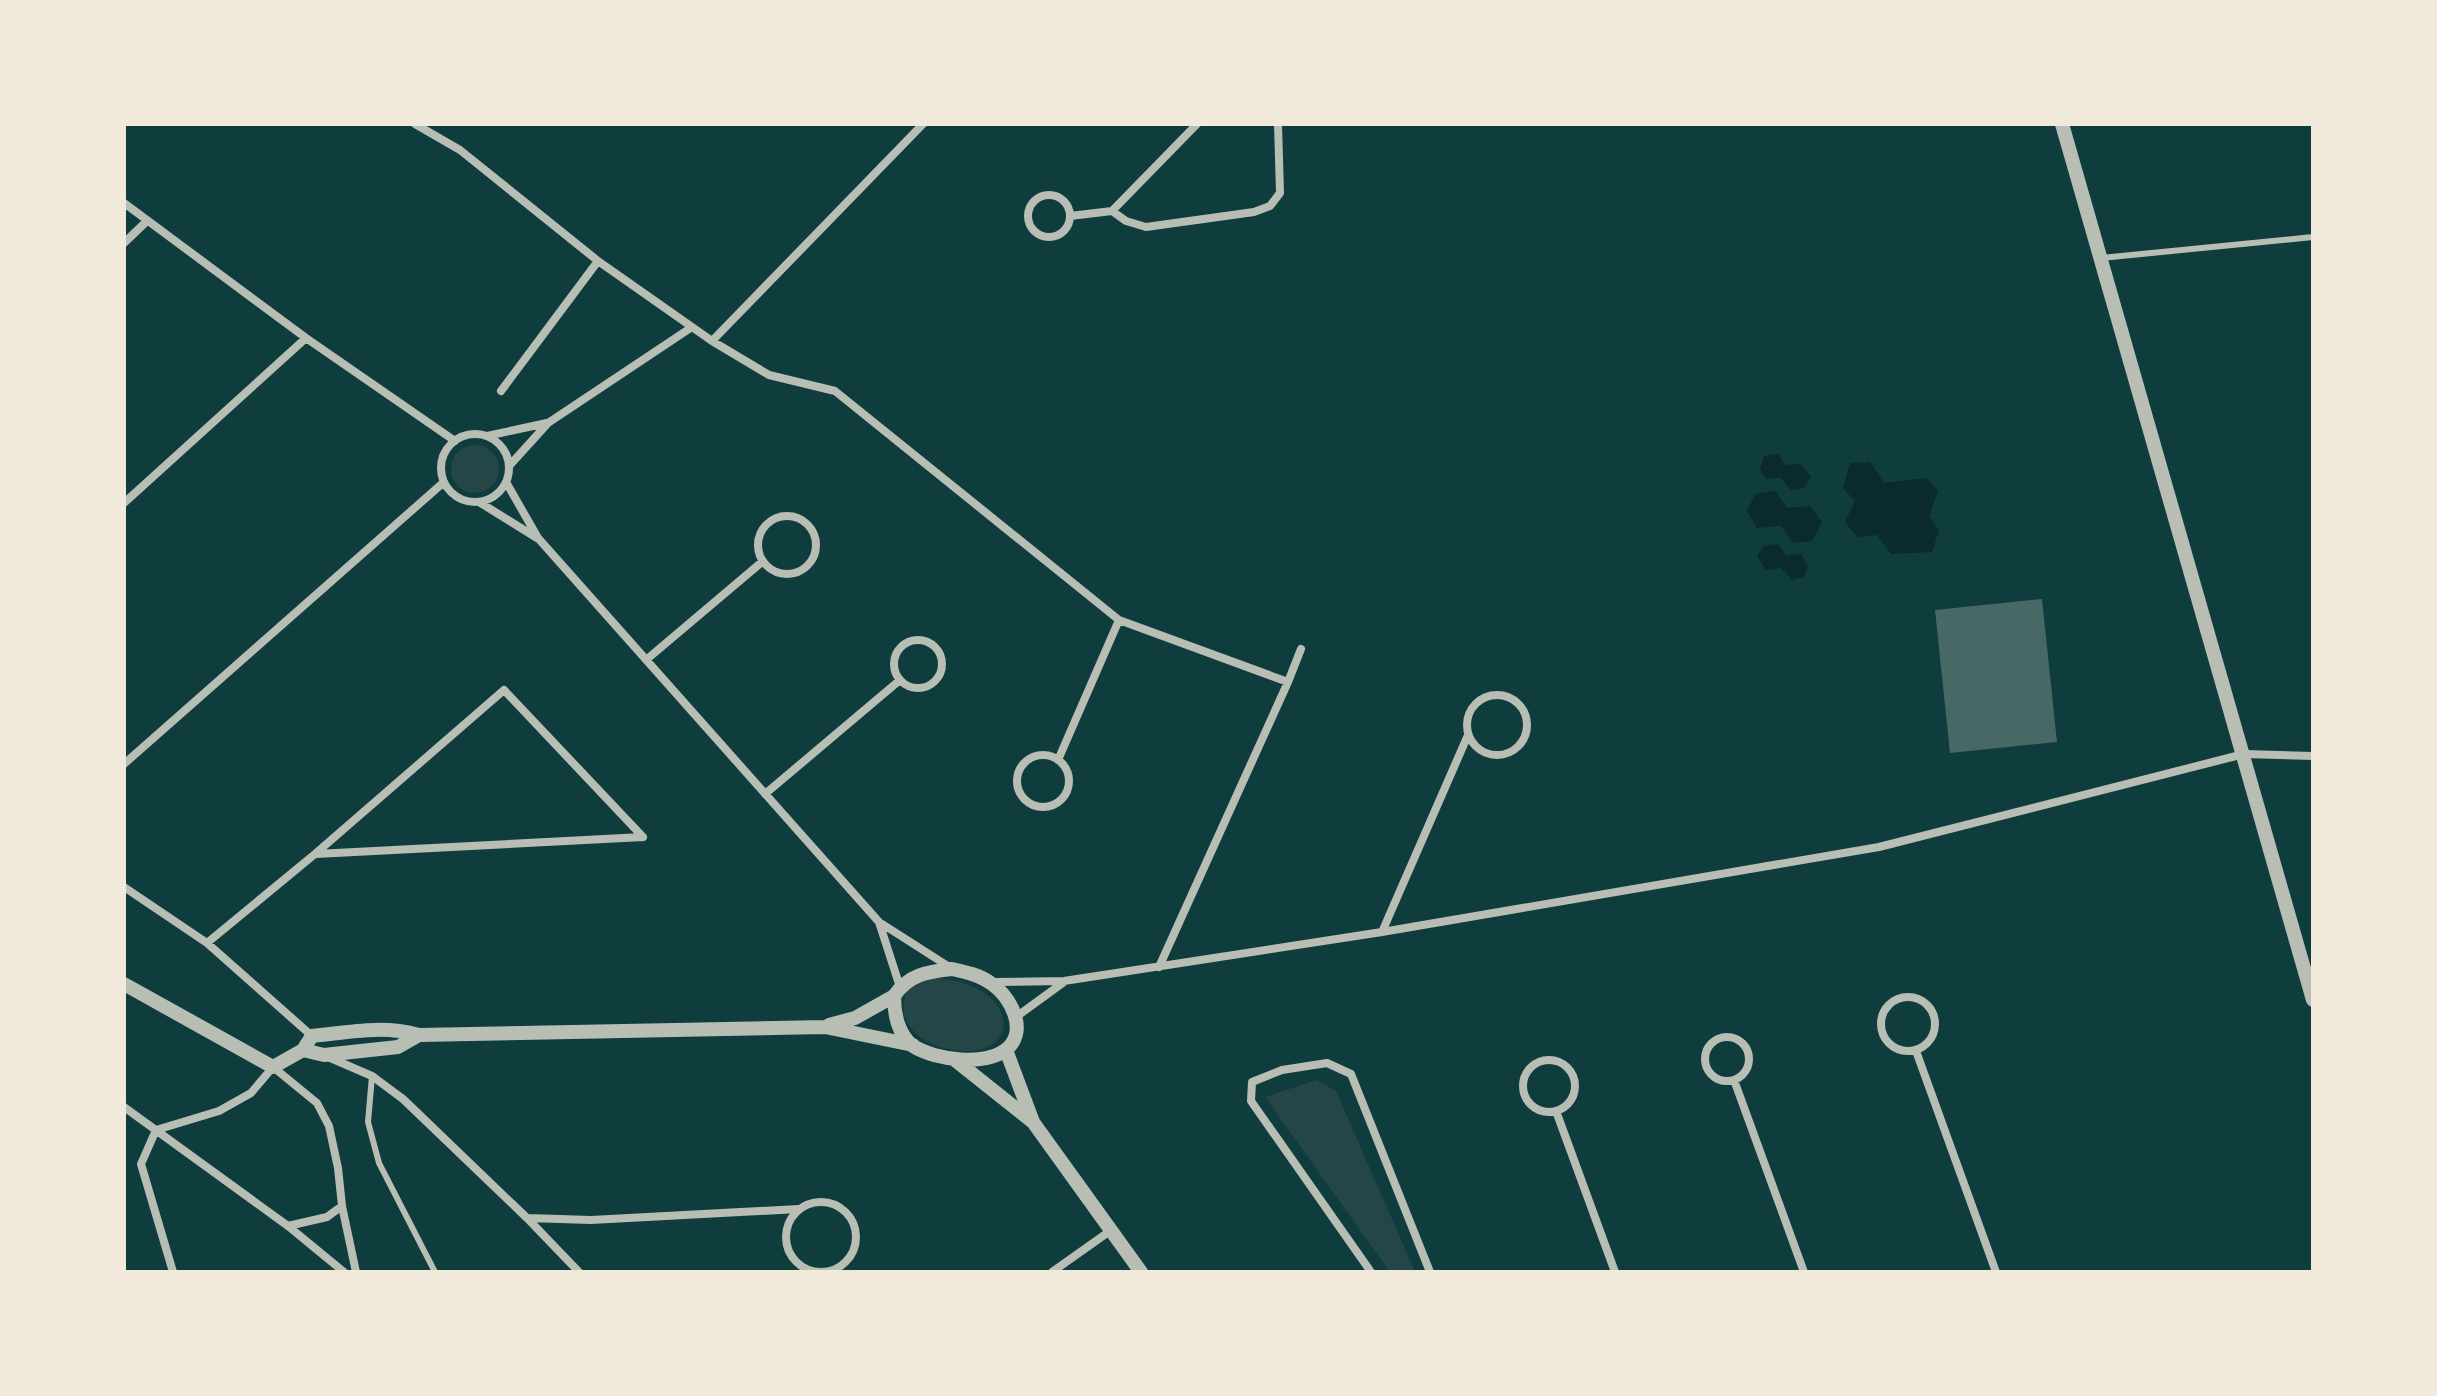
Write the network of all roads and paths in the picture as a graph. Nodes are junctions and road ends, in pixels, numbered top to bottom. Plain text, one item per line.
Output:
1 (415, 124) edge
2 (923, 124) edge
3 (1197, 124) edge
4 (1278, 124) edge
5 (2062, 124) edge
6 (124, 203) edge
7 (1112, 211) junction
8 (1070, 216) junction
9 (147, 221) junction
10 (2313, 237) edge
11 (124, 243) edge
12 (2101, 258) junction
13 (598, 261) junction
14 (692, 327) junction
15 (306, 338) junction
16 (712, 341) junction
17 (501, 391) dead end
18 (548, 423) junction
19 (487, 436) junction
20 (455, 441) junction
21 (509, 466) junction
22 (444, 482) junction
23 (506, 482) junction
24 (479, 502) junction
25 (124, 503) edge
26 (538, 538) junction
27 (763, 561) junction
28 (1119, 620) junction
29 (1301, 649) dead end
30 (646, 660) junction
31 (900, 680) junction
32 (1288, 682) junction
33 (1468, 735) junction
34 (2244, 754) junction
35 (2313, 756) edge
36 (1058, 760) junction
37 (124, 764) edge
38 (765, 794) junction
39 (315, 854) junction
40 (124, 887) edge
41 (879, 922) junction
42 (1382, 932) junction
43 (207, 943) junction
44 (1159, 967) junction
45 (952, 969) junction
46 (1064, 981) junction
47 (990, 982) junction
48 (124, 984) edge
49 (897, 991) junction
50 (2313, 1000) edge
51 (1016, 1017) junction
52 (825, 1027) junction
53 (419, 1035) junction
54 (312, 1036) junction
55 (913, 1045) junction
56 (303, 1050) junction
57 (1006, 1050) junction
58 (1916, 1051) junction
59 (324, 1055) junction
60 (955, 1060) junction
61 (273, 1067) junction
62 (372, 1076) junction
63 (1734, 1080) junction
64 (124, 1107) edge
65 (1556, 1111) junction
66 (1033, 1122) junction
67 (156, 1130) junction
68 (342, 1206) junction
69 (799, 1209) junction
70 (527, 1218) junction
71 (288, 1226) junction
72 (1110, 1231) junction
73 (173, 1272) edge
74 (344, 1272) edge
75 (356, 1272) edge
76 (435, 1272) edge
77 (579, 1272) edge
78 (1052, 1272) edge
79 (1141, 1272) edge
80 (1371, 1272) edge
81 (1430, 1272) edge
82 (1615, 1272) edge
83 (1804, 1272) edge
84 (1996, 1272) edge

1 - 13 street
2 - 16 street
3 - 7 street
4 - 7 street
5 - 12 street
6 - 9 street
7 - 8 street
8 - 8 street
9 - 11 street
9 - 15 street
10 - 12 lane
12 - 34 street
13 - 14 street
13 - 17 street
14 - 16 street
14 - 18 street
15 - 20 street
15 - 25 street
16 - 28 street
18 - 19 street
18 - 21 street
19 - 20 street
19 - 21 street
20 - 22 street
21 - 23 street
22 - 24 street
22 - 37 street
23 - 24 street
23 - 26 street
24 - 26 street
26 - 30 street
27 - 27 street
27 - 30 street
28 - 32 street
28 - 36 street
29 - 32 street
30 - 38 street
31 - 31 street
31 - 38 street
32 - 44 street
33 - 33 street
33 - 42 street
34 - 35 street
34 - 42 street
34 - 50 street
36 - 36 street
38 - 41 street
39 - 39 street
39 - 43 street
40 - 43 street
41 - 45 street
41 - 49 street
42 - 44 street
43 - 54 street
44 - 46 street
45 - 47 street
45 - 49 street
46 - 47 street
46 - 51 street
47 - 51 street
48 - 61 street
49 - 52 street
49 - 55 street
51 - 57 street
52 - 53 street
52 - 55 street
53 - 54 street
53 - 59 street
54 - 56 street
55 - 60 street
56 - 59 street
56 - 61 street
57 - 60 street
57 - 66 street
58 - 58 street
58 - 84 street
59 - 62 street
60 - 66 street
61 - 67 street
61 - 68 street
62 - 70 street
62 - 76 lane
63 - 63 street
63 - 83 street
64 - 67 street
65 - 65 street
65 - 82 street
66 - 72 street
67 - 71 street
67 - 73 street
68 - 71 street
68 - 75 street
69 - 69 street
69 - 70 street
70 - 77 street
71 - 74 street
72 - 78 street
72 - 79 street
80 - 81 street

